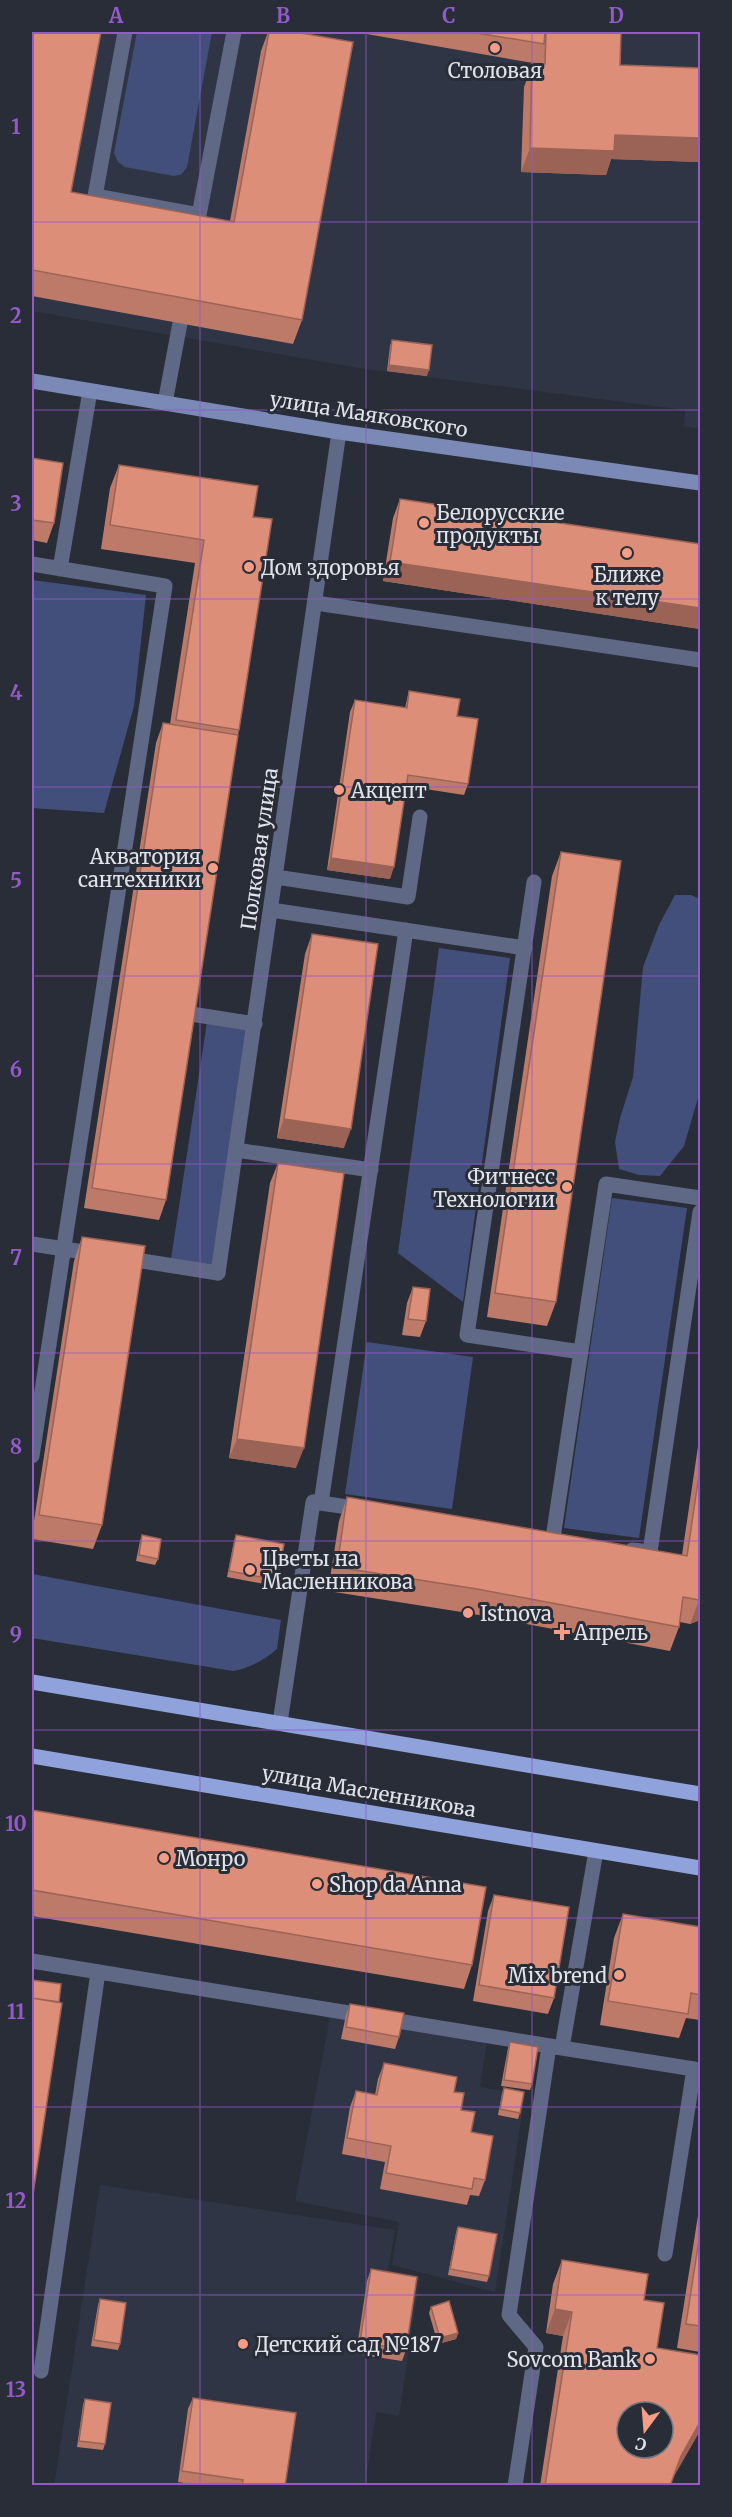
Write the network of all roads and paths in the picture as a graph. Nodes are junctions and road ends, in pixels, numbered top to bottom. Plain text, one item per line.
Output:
1 (125, 32) edge
2 (234, 32) edge
3 (199, 216) junction
4 (196, 232) edge
5 (180, 323) edge
6 (32, 381) edge
7 (90, 391) junction
8 (165, 403) junction
9 (339, 432) junction
10 (700, 483) edge
11 (32, 564) edge
12 (60, 569) junction
13 (316, 603) junction
14 (700, 660) edge
15 (420, 817) dead end
16 (276, 877) junction
17 (534, 882) dead end
18 (271, 910) junction
19 (406, 930) junction
20 (525, 948) junction
21 (191, 1014) edge
22 (255, 1024) junction
23 (236, 1150) junction
24 (371, 1170) junction
25 (700, 1198) edge
26 (700, 1212) edge
27 (32, 1244) edge
28 (63, 1249) junction
29 (581, 1352) junction
30 (32, 1456) edge
31 (321, 1503) junction
32 (381, 1512) edge
33 (553, 1538) edge
34 (618, 1547) edge
35 (32, 1682) edge
36 (280, 1723) junction
37 (32, 1756) edge
38 (700, 1794) edge
39 (596, 1851) junction
40 (700, 1868) edge
41 (32, 1962) edge
42 (98, 1972) junction
43 (556, 2047) junction
44 (665, 2254) dead end
45 (41, 2371) dead end
46 (515, 2486) edge

1 - 3 street
2 - 3 street
3 - 4 street
5 - 8 street
6 - 7 main road, улица Маяковского
7 - 8 main road, улица Маяковского
7 - 12 street
8 - 9 main road, улица Маяковского
9 - 10 main road, улица Маяковского
9 - 13 street, Полковая улица
11 - 12 street
12 - 28 street
13 - 14 street
13 - 16 street, Полковая улица
15 - 16 street
16 - 18 street, Полковая улица
17 - 20 street
18 - 19 street
18 - 22 street, Полковая улица
19 - 20 street
19 - 24 street
20 - 29 street
21 - 22 street
22 - 23 street, Полковая улица
23 - 24 street
23 - 28 street, Полковая улица
24 - 31 street
25 - 29 street
26 - 34 street
27 - 28 street
28 - 30 street
29 - 33 street
31 - 32 street
31 - 36 street
35 - 36 main road
36 - 38 main road
37 - 39 main road, улица Масленникова
39 - 40 main road, улица Масленникова
39 - 43 street
41 - 42 street
42 - 43 street
42 - 45 street
43 - 44 street
43 - 46 street

